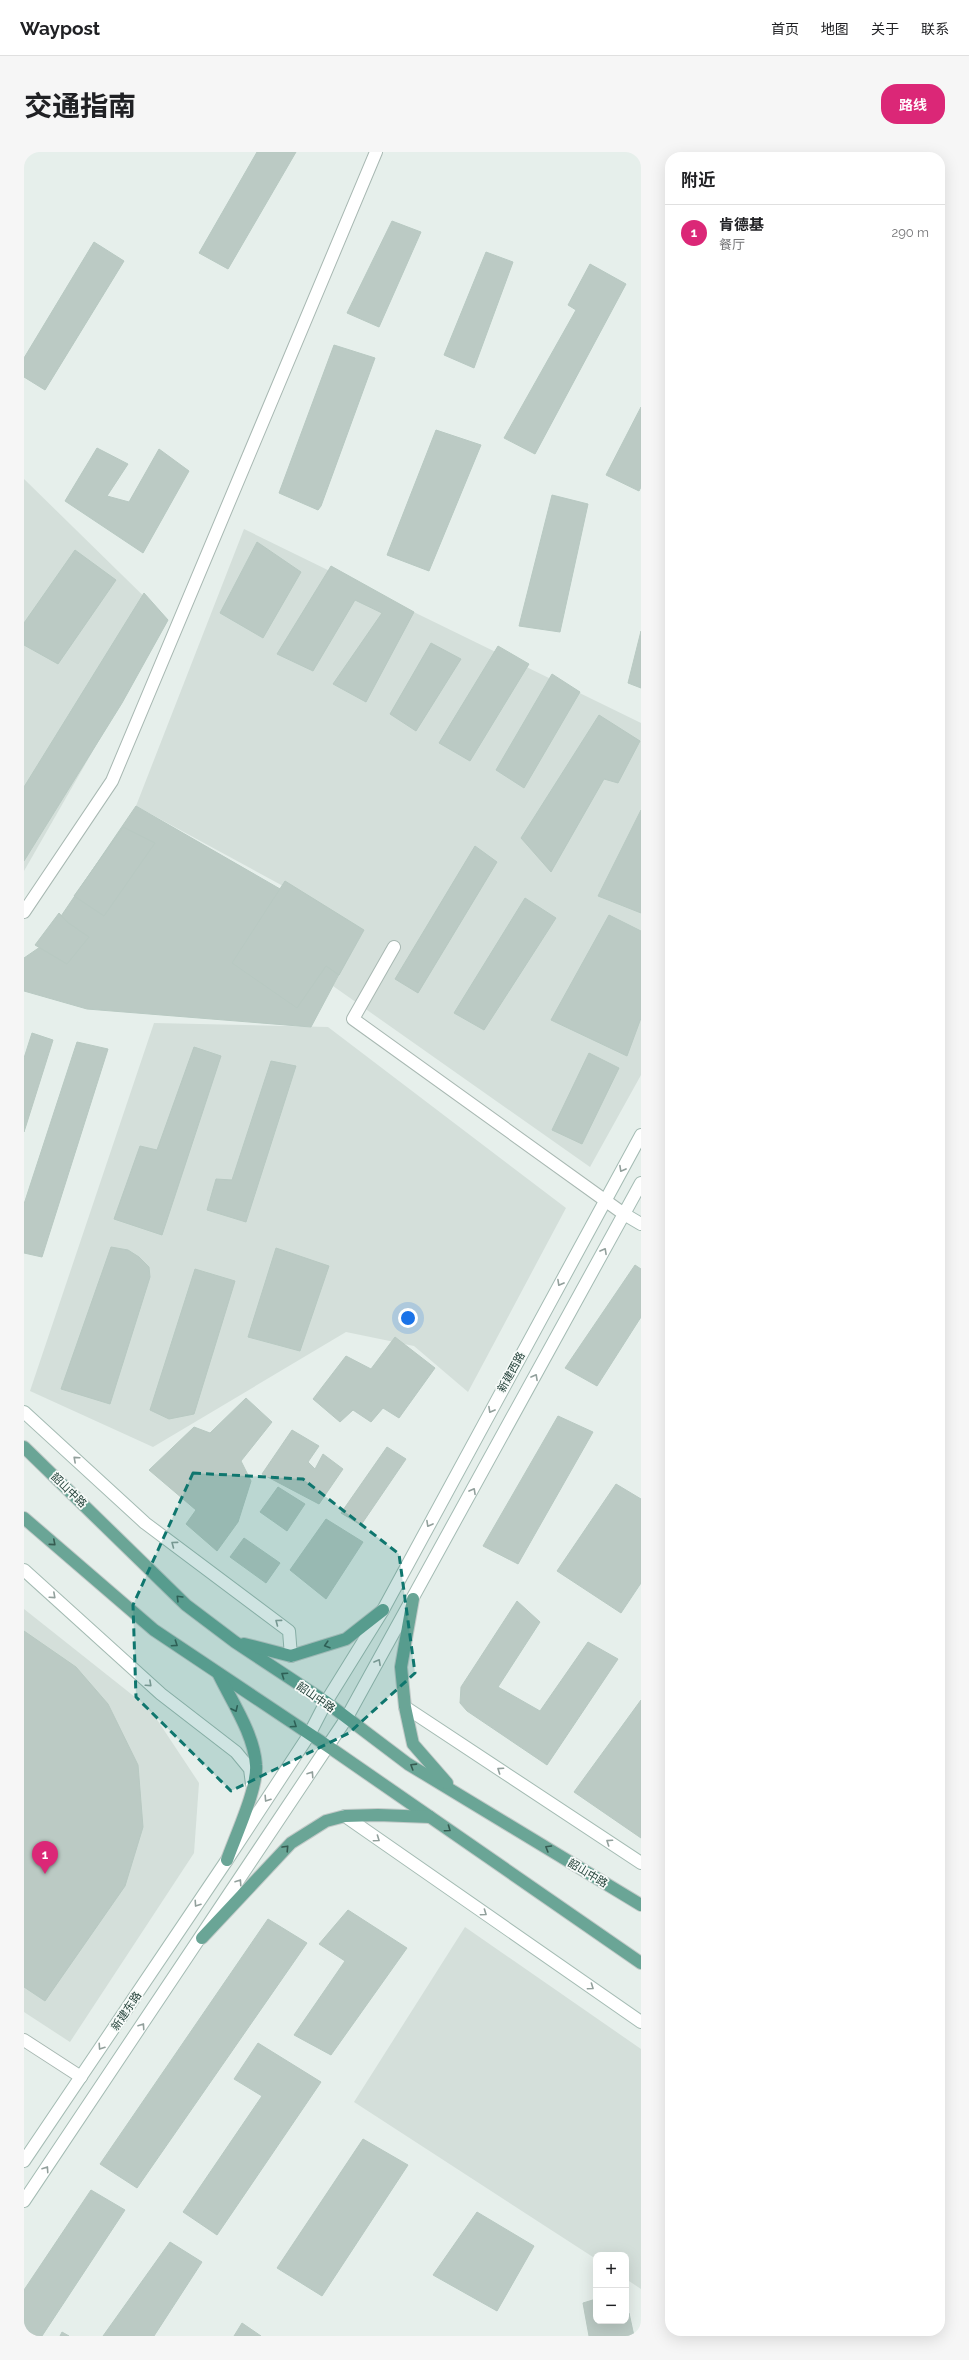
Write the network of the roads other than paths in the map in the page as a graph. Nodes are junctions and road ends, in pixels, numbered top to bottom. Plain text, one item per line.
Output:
1 (376, 152) edge
2 (24, 912) edge
3 (394, 947) dead end
4 (641, 1135) edge
5 (641, 1183) edge
6 (605, 1201) junction
7 (624, 1214) junction
8 (641, 1224) edge
9 (24, 1412) edge
10 (24, 1448) edge
11 (24, 1518) edge
12 (24, 1570) edge
13 (413, 1599) junction
14 (383, 1610) junction
15 (235, 1642) junction
16 (291, 1656) junction
17 (219, 1674) junction
18 (326, 1702) junction
19 (405, 1707) junction
20 (346, 1719) junction
21 (309, 1735) junction
22 (329, 1747) junction
23 (252, 1789) junction
24 (454, 1791) junction
25 (345, 1816) junction
26 (430, 1817) junction
27 (227, 1860) junction
28 (641, 1863) edge
29 (641, 1905) edge
30 (202, 1938) junction
31 (641, 1963) edge
32 (641, 2022) edge
33 (24, 2040) edge
34 (81, 2077) junction
35 (24, 2161) edge
36 (24, 2201) edge

1 - 2 street
3 - 6 street
4 -> 6 street, 新建西路
5 - 7 street
6 - 7 street
6 -> 14 street, 新建西路
7 - 8 street
13 -> 7 street
16 -> 9 street
15 -> 10 main road, 韶山中路
11 -> 17 main road
12 -> 23 street
13 - 19 main road
20 -> 13 street, 新建东路
14 -> 16 main road
14 - 18 street, 新建西路
15 - 16 main road
18 -> 15 main road, 韶山中路
17 -> 21 main road
17 -> 23 main road
18 - 20 main road, 韶山中路
18 - 21 street, 新建西路
19 - 24 main road
28 -> 19 street
20 - 22 street, 新建东路
24 -> 20 main road, 韶山中路
21 - 22 main road
21 -> 27 street, 新建东路
22 - 26 main road
30 -> 22 street, 新建东路
23 - 27 main road
29 -> 24 main road, 韶山中路
25 - 26 main road
30 -> 25 main road
25 -> 32 street
26 -> 31 main road
27 -> 34 street, 新建东路
36 -> 30 street, 新建东路
33 - 34 street
34 - 35 street, 新建东路

